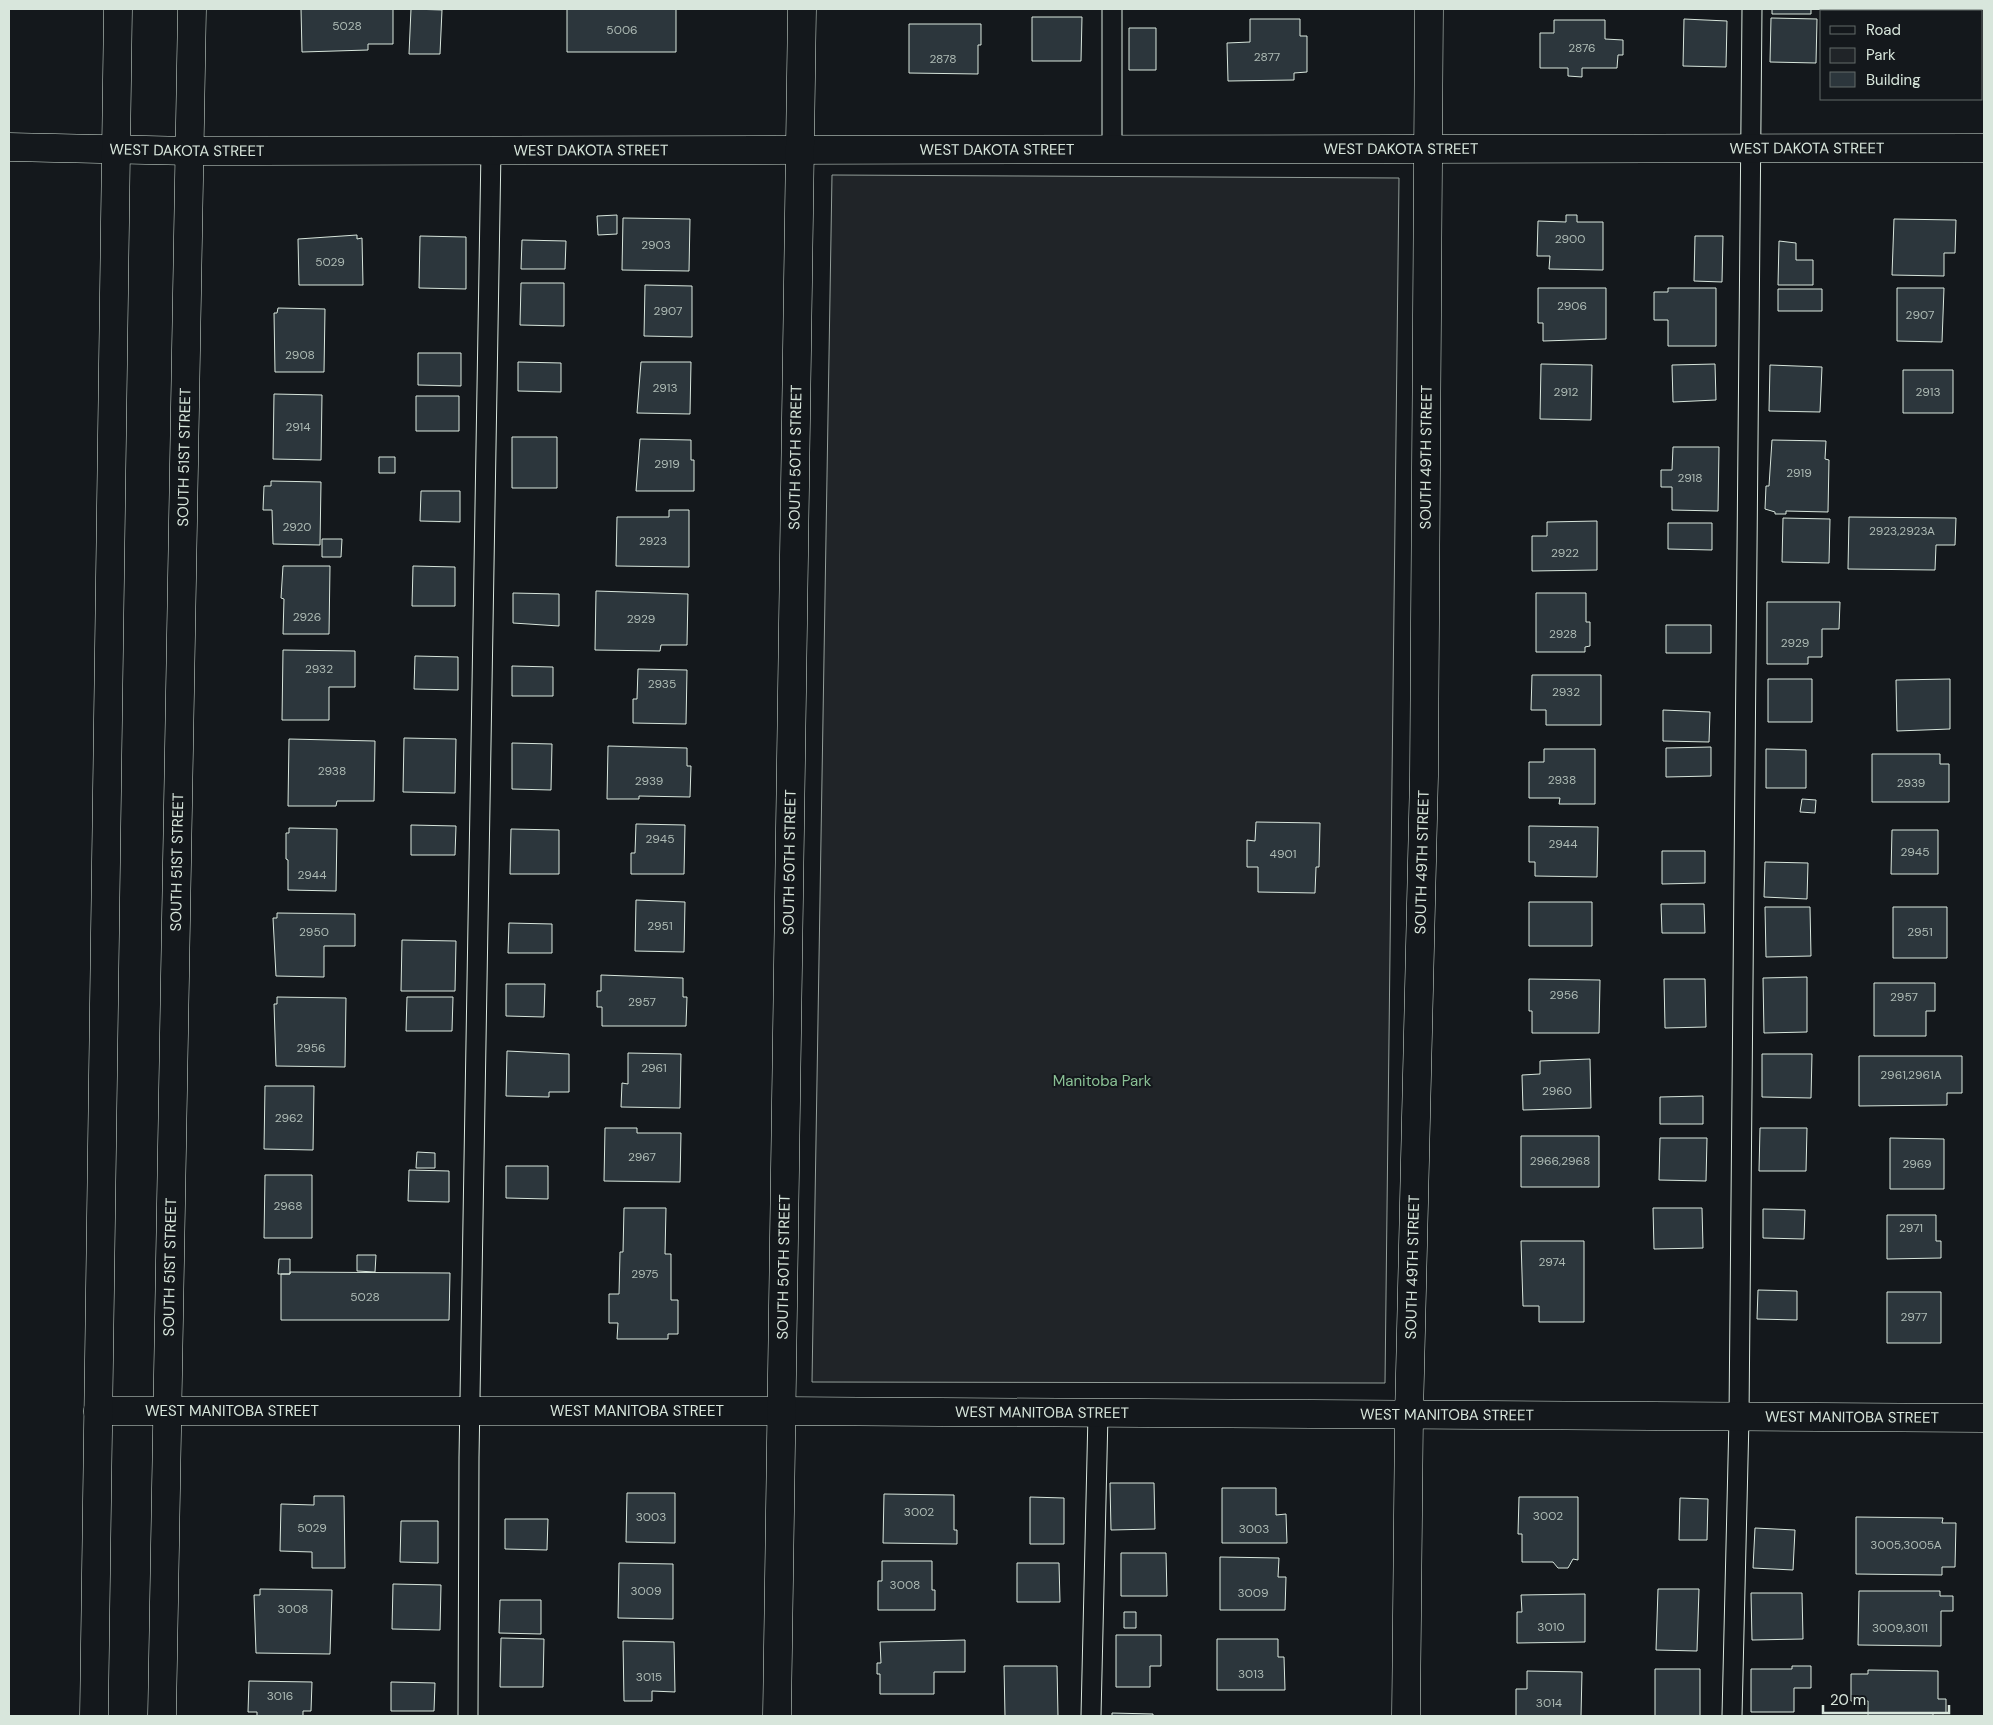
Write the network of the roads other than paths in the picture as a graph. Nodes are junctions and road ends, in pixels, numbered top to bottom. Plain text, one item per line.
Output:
1 (118, 9) edge
2 (192, 9) edge
3 (802, 9) edge
4 (1112, 9) edge
5 (1428, 9) edge
6 (1752, 9) edge
7 (9, 147) edge
8 (799, 148) junction
9 (1112, 148) junction
10 (1427, 148) junction
11 (1751, 148) junction
12 (1984, 148) edge
13 (116, 150) junction
14 (491, 150) junction
15 (191, 151) junction
16 (98, 1411) junction
17 (780, 1411) junction
18 (167, 1412) junction
19 (470, 1412) junction
20 (1098, 1414) junction
21 (1409, 1416) junction
22 (1739, 1418) junction
23 (1984, 1418) edge
24 (94, 1716) edge
25 (162, 1716) edge
26 (468, 1716) edge
27 (777, 1716) edge
28 (1090, 1716) edge
29 (1406, 1716) edge
30 (1732, 1716) edge

1 - 13 street
2 - 15 street, SOUTH 51ST STREET
3 - 8 street, SOUTH 50TH STREET
4 - 9 lane
5 - 10 street, SOUTH 49TH STREET
6 - 11 lane
7 - 13 street, WEST DAKOTA STREET
8 - 9 street, WEST DAKOTA STREET
8 - 14 street, WEST DAKOTA STREET
8 - 17 street, SOUTH 50TH STREET
9 - 10 street, WEST DAKOTA STREET
10 - 11 street, WEST DAKOTA STREET
10 - 21 street, SOUTH 49TH STREET
11 - 12 street, WEST DAKOTA STREET
11 - 22 lane
13 - 15 street, WEST DAKOTA STREET
13 - 16 street
14 - 15 street, WEST DAKOTA STREET
14 - 19 lane
15 - 18 street, SOUTH 51ST STREET
16 - 18 street, WEST MANITOBA STREET
16 - 24 street
17 - 19 street, WEST MANITOBA STREET
17 - 20 street, WEST MANITOBA STREET
17 - 27 street, SOUTH 50TH STREET
18 - 19 street, WEST MANITOBA STREET
18 - 25 street, SOUTH 51ST STREET
19 - 26 lane
20 - 21 street, WEST MANITOBA STREET
20 - 28 lane
21 - 22 street, WEST MANITOBA STREET
21 - 29 street, SOUTH 49TH STREET
22 - 23 street, WEST MANITOBA STREET
22 - 30 lane

